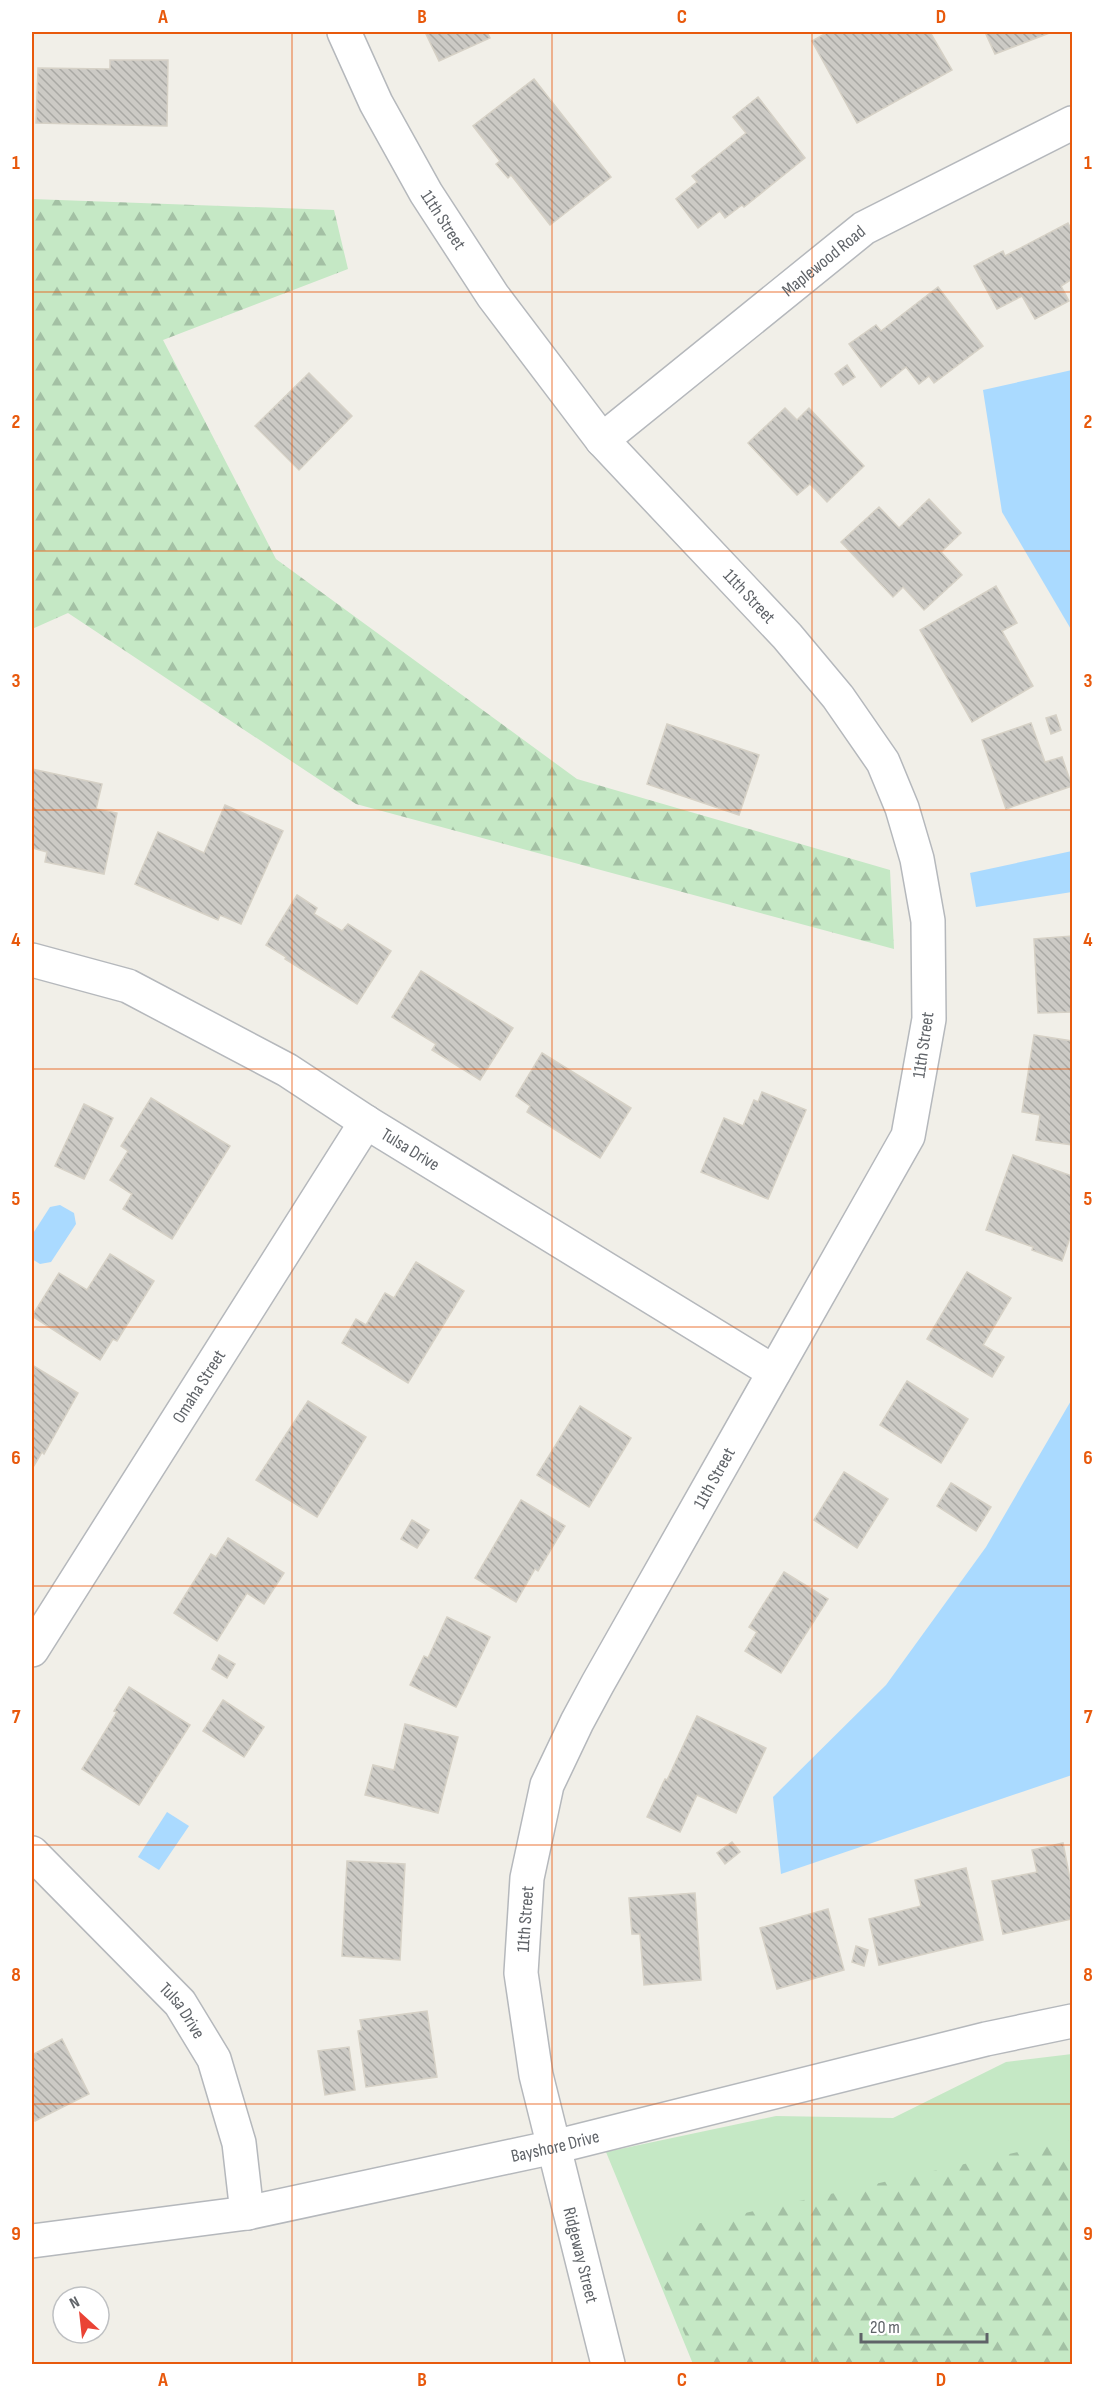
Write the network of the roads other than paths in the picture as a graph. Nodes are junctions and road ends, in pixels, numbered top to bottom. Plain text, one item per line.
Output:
1 (344, 32) edge
2 (1072, 123) edge
3 (602, 440) junction
4 (32, 960) edge
5 (366, 1122) junction
6 (774, 1372) junction
7 (32, 1650) edge
8 (32, 1853) edge
9 (1072, 2021) edge
10 (554, 2147) junction
11 (247, 2213) junction
12 (32, 2241) edge
13 (608, 2364) edge

1 - 3 street, 11th Street
2 - 3 street, Maplewood Road
3 - 6 street, 11th Street
4 - 5 street, Tulsa Drive
5 - 6 street, Tulsa Drive
5 - 7 street, Omaha Street
6 - 10 street, 11th Street
8 - 11 street, Tulsa Drive
9 - 10 street, Bayshore Drive
10 - 11 street, Bayshore Drive
10 - 13 street, Ridgeway Street
11 - 12 street, Bayshore Drive

